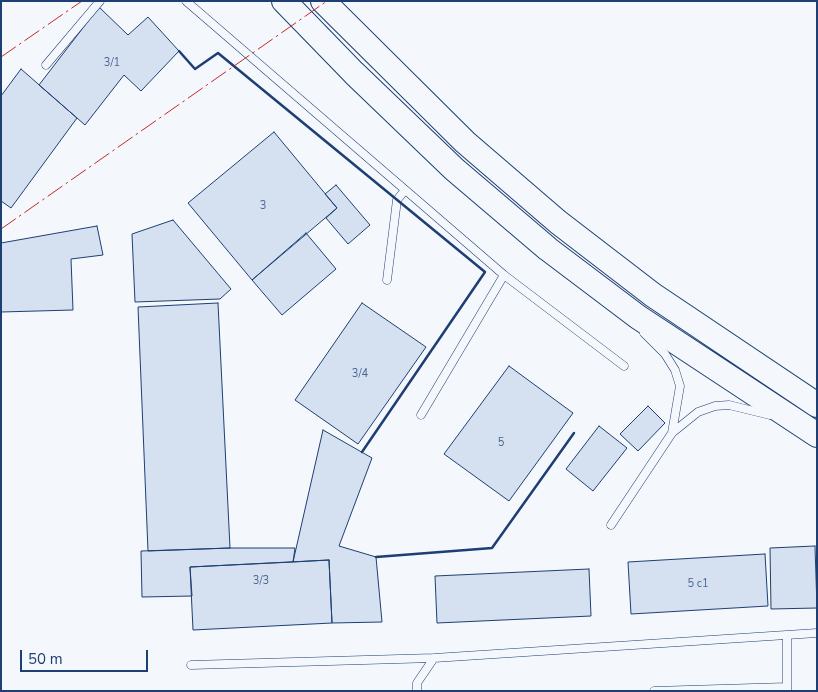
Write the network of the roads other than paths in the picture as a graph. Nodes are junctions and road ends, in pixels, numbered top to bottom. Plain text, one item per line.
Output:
1 (100, 1) edge
2 (186, 1) edge
3 (284, 1) edge
4 (323, 1) edge
5 (46, 65) dead end
6 (405, 190) junction
7 (504, 275) junction
8 (387, 280) dead end
9 (607, 294) junction
10 (624, 366) dead end
11 (817, 405) edge
12 (421, 415) dead end
13 (813, 432) edge
14 (672, 433) junction
15 (611, 525) dead end
16 (817, 633) edge
17 (787, 635) junction
18 (434, 658) junction
19 (191, 665) dead end
20 (787, 689) edge
21 (417, 691) edge
22 (654, 691) edge

1 - 5 lane
2 - 6 lane
3 - 9 main road
4 - 11 main road
6 - 7 lane
6 - 8 lane
7 - 10 lane
7 - 12 lane
9 - 13 main road
9 - 14 lane
13 - 14 lane
14 - 15 lane
16 - 17 lane
17 - 18 lane
17 - 20 lane
18 - 19 lane
18 - 21 lane
20 - 22 lane

